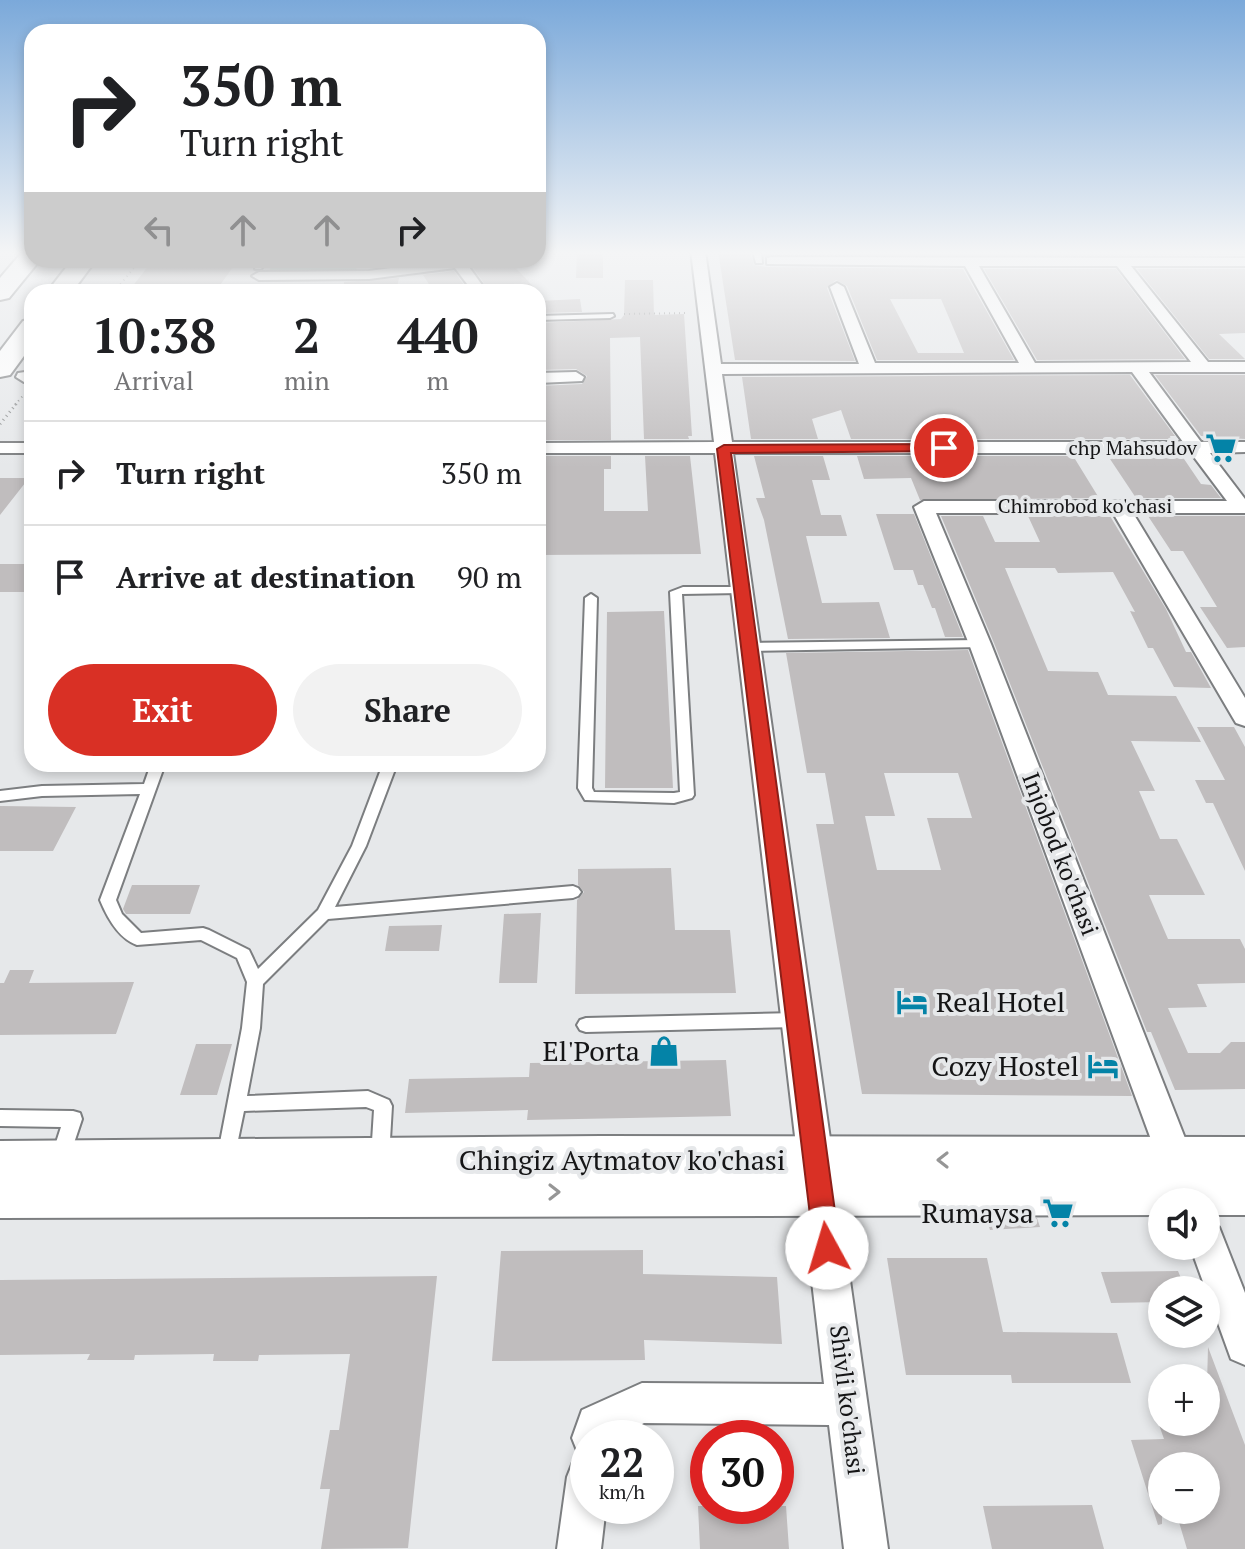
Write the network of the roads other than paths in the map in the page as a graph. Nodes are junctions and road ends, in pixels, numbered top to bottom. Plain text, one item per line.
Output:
1 (14, 323) edge
2 (706, 323) edge
3 (851, 323) edge
4 (1005, 323) edge
5 (1169, 323) edge
6 (0, 341) edge
7 (1245, 367) edge
8 (1030, 368) junction
9 (1204, 368) junction
10 (711, 369) junction
11 (869, 369) junction
12 (1138, 369) junction
13 (24, 375) edge
14 (576, 377) dead end
15 (546, 378) edge
16 (0, 397) edge
17 (1197, 447) junction
18 (1245, 447) edge
19 (0, 448) edge
20 (24, 448) edge
21 (546, 448) edge
22 (724, 449) junction
23 (1119, 506) junction
24 (924, 507) joint
25 (1243, 507) edge
26 (740, 590) junction
27 (591, 598) dead end
28 (980, 644) junction
29 (748, 647) junction
30 (1245, 718) edge
31 (155, 772) edge
32 (387, 772) edge
33 (149, 789) junction
34 (0, 796) edge
35 (573, 892) dead end
36 (324, 914) junction
37 (255, 982) junction
38 (797, 1020) junction
39 (586, 1025) dead end
40 (235, 1104) junction
41 (0, 1118) edge
42 (1245, 1160) edge
43 (380, 1161) junction
44 (226, 1162) junction
45 (59, 1163) junction
46 (0, 1164) edge
47 (818, 1176) junction
48 (1186, 1184) edge
49 (1245, 1191) edge
50 (0, 1194) edge
51 (1214, 1260) edge
52 (1245, 1345) edge
53 (847, 1405) junction
54 (607, 1420) edge
55 (582, 1524) edge
56 (579, 1549) edge
57 (866, 1549) edge

1 - 6 highway
2 - 10 street, Shivli ko'chasi
3 - 11 street
4 - 8 street
5 - 9 street
7 - 9 street
8 - 11 street
8 - 12 street
9 - 12 street
10 - 11 street
10 - 22 street, Shivli ko'chasi
12 - 17 street
13 - 16 highway
14 - 15 street
17 - 18 street
17 - 22 street
17 - 25 street
19 - 20 street
21 - 22 street
22 - 26 street, Shivli ko'chasi
23 - 24 street, Chimrobod ko'chasi
23 - 25 street, Chimrobod ko'chasi
23 - 30 street
24 - 28 street, Injobod ko'chasi
26 - 27 lane
26 - 29 street, Shivli ko'chasi
28 - 29 lane
28 - 48 street, Injobod ko'chasi
29 - 38 street, Shivli ko'chasi
31 - 33 lane
32 - 36 lane
33 - 34 lane
33 - 37 lane
35 - 36 lane
36 - 37 lane
37 - 40 lane
38 - 39 lane
38 - 47 street, Shivli ko'chasi
40 - 43 lane
40 - 44 lane
41 - 45 lane
42 - 48 main road, Chingiz Aytmatov ko'chasi
43 - 44 main road, Chingiz Aytmatov ko'chasi
43 - 47 main road, Chingiz Aytmatov ko'chasi
44 - 45 main road, Chingiz Aytmatov ko'chasi
45 - 46 main road, Chingiz Aytmatov ko'chasi
47 - 48 main road, Chingiz Aytmatov ko'chasi
50 -> 47 main road, Chingiz Aytmatov ko'chasi
47 - 53 street, Shivli ko'chasi
48 - 49 main road, Chingiz Aytmatov ko'chasi
51 - 52 street
53 - 54 street
53 - 57 street, Shivli ko'chasi
55 - 56 street

